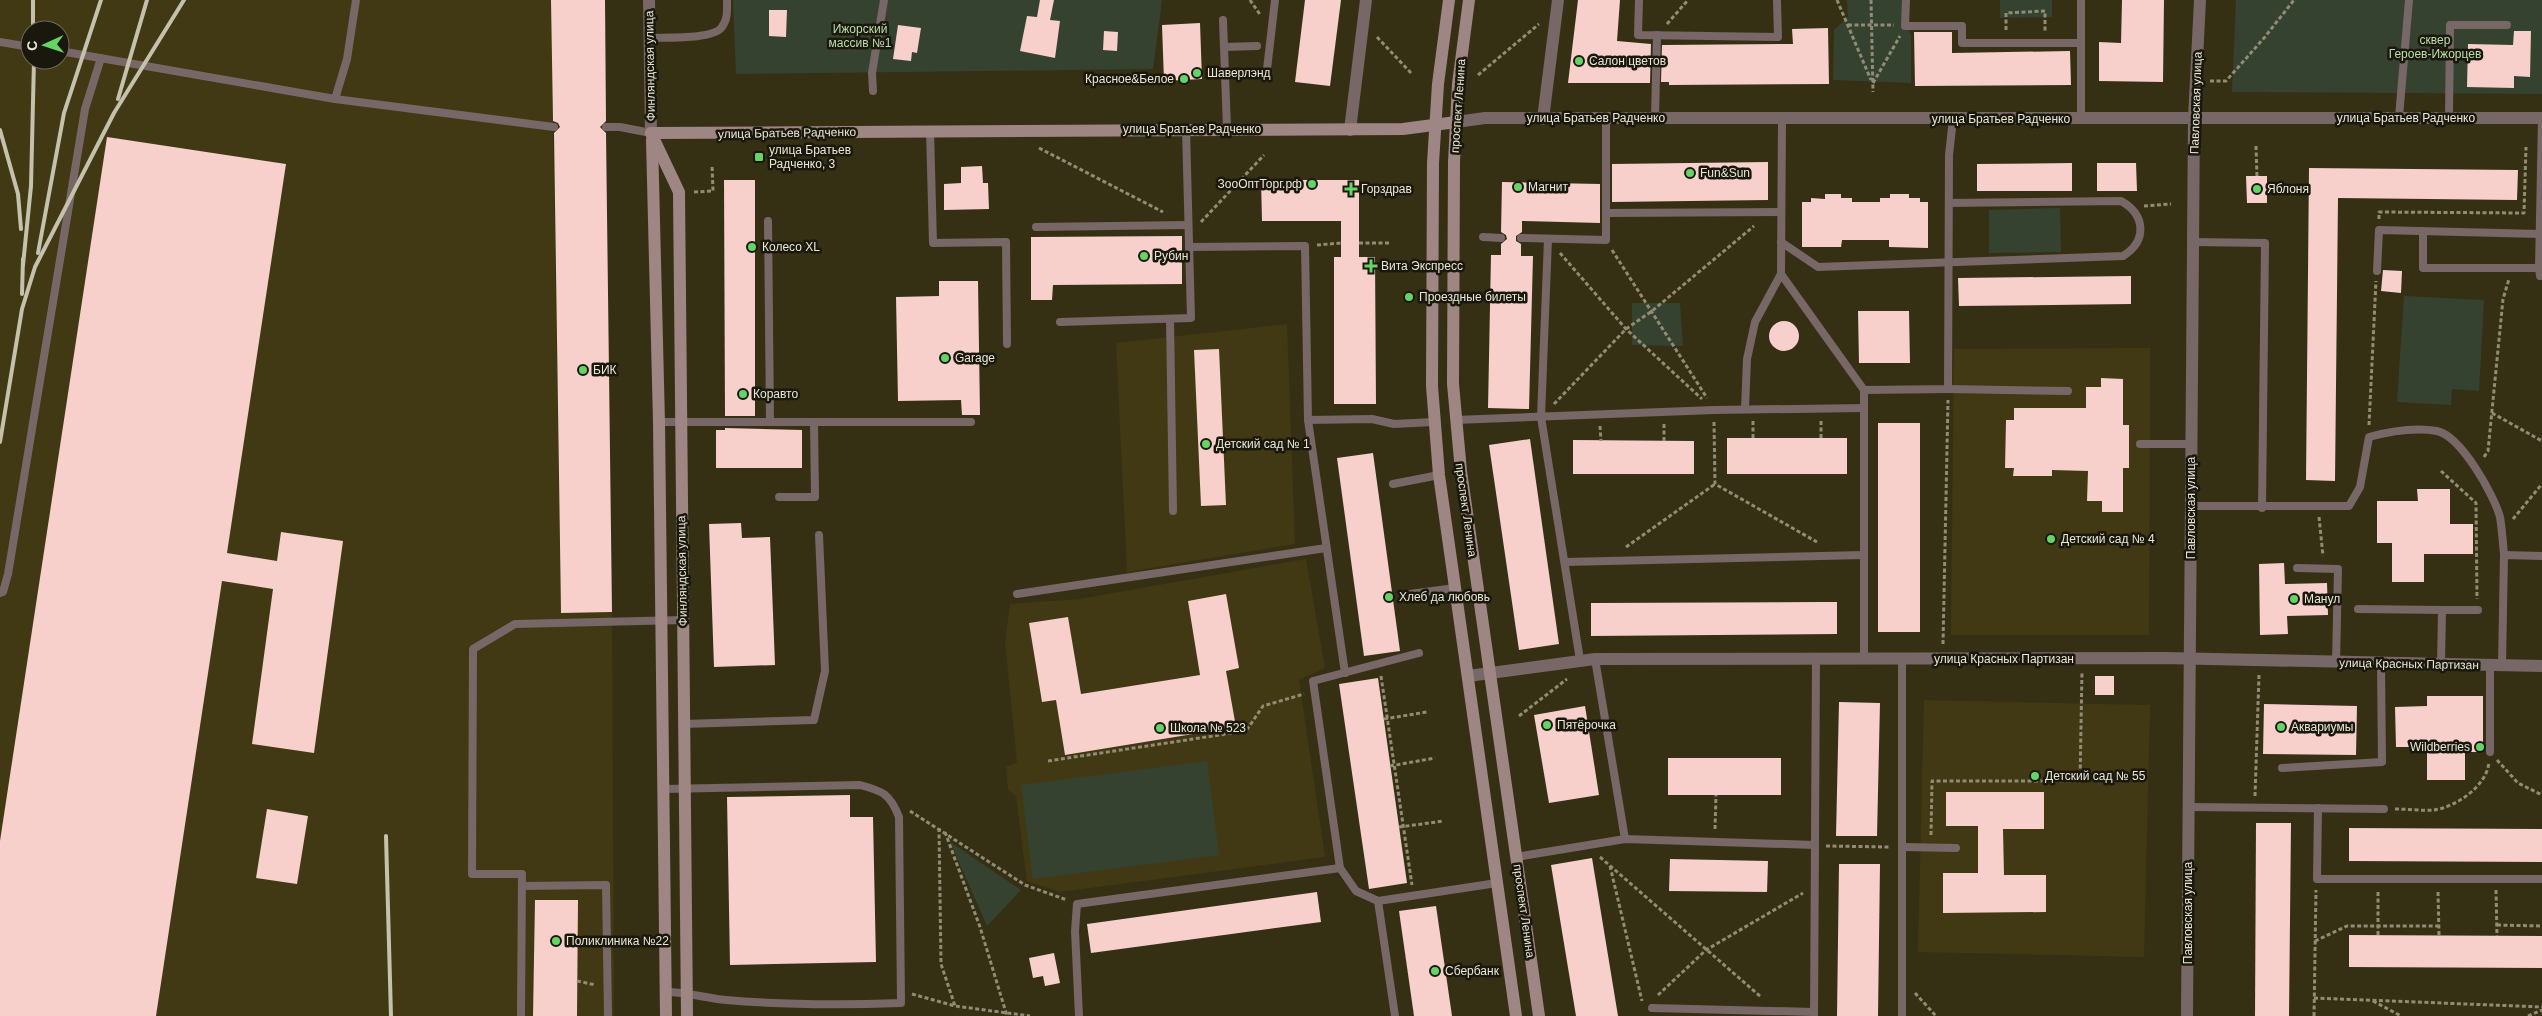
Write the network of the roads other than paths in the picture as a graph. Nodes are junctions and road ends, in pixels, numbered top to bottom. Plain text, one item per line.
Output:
1 (356, 0) edge
2 (649, 0) edge
3 (727, 0) edge
4 (884, 0) edge
5 (1275, 0) edge
6 (1366, 0) edge
7 (1449, 0) edge
8 (1469, 0) edge
9 (1639, 0) edge
10 (1777, 0) edge
11 (1906, 0) edge
12 (2081, 0) edge
13 (2200, 0) edge
14 (2409, 0) edge
15 (1558, 4) edge
16 (1223, 20) dead end
17 (2507, 25) dead end
18 (1657, 35) junction
19 (649, 38) junction
20 (0, 42) edge
21 (2081, 43) junction
22 (20, 45) edge
23 (1257, 46) dead end
24 (1224, 47) junction
25 (70, 53) edge
26 (101, 58) junction
27 (1266, 78) dead end
28 (873, 91) dead end
29 (334, 99) junction
30 (2400, 117) junction
31 (1606, 118) junction
32 (1655, 118) junction
33 (1782, 118) junction
34 (2081, 118) junction
35 (2194, 118) junction
36 (2449, 118) junction
37 (2542, 118) edge
38 (1543, 119) junction
39 (1953, 119) junction
40 (1456, 122) junction
41 (1435, 125) junction
42 (554, 127) dead end
43 (606, 127) dead end
44 (1186, 129) junction
45 (1227, 129) junction
46 (930, 130) junction
47 (1350, 130) junction
48 (651, 133) junction
49 (1949, 203) junction
50 (1782, 212) junction
51 (1606, 214) junction
52 (768, 221) dead end
53 (1188, 225) junction
54 (1036, 227) dead end
55 (2423, 231) junction
56 (2540, 234) junction
57 (1483, 237) dead end
58 (1501, 238) dead end
59 (1521, 238) dead end
60 (1548, 239) junction
61 (1782, 242) junction
62 (2193, 242) junction
63 (1189, 247) junction
64 (1949, 264) junction
65 (2377, 271) road end
66 (2541, 272) edge
67 (1781, 274) junction
68 (1170, 319) junction
69 (1060, 322) dead end
70 (1008, 344) dead end
71 (1864, 390) junction
72 (1948, 390) junction
73 (2068, 391) dead end
74 (1864, 408) junction
75 (1745, 409) junction
76 (1541, 417) junction
77 (1308, 420) junction
78 (1455, 420) junction
79 (659, 422) junction
80 (680, 422) junction
81 (770, 422) junction
82 (814, 422) junction
83 (971, 422) dead end
84 (1434, 422) junction
85 (2140, 444) dead end
86 (2192, 444) junction
87 (1439, 475) junction
88 (1393, 484) dead end
89 (779, 497) dead end
90 (2191, 506) junction
91 (2262, 508) junction
92 (1173, 511) dead end
93 (819, 535) dead end
94 (1326, 548) junction
95 (1864, 555) junction
96 (2504, 555) junction
97 (2542, 556) edge
98 (1565, 562) junction
99 (2298, 568) dead end
100 (1455, 588) junction
101 (0, 593) edge
102 (1017, 594) dead end
103 (1410, 594) dead end
104 (2358, 609) dead end
105 (2442, 610) junction
106 (2478, 610) road end
107 (661, 620) junction
108 (682, 620) junction
109 (1419, 653) dead end
110 (1594, 659) junction
111 (1816, 659) junction
112 (1902, 659) junction
113 (1580, 660) junction
114 (1864, 660) junction
115 (2190, 660) junction
116 (2336, 662) junction
117 (2381, 663) junction
118 (2441, 664) junction
119 (2496, 665) junction
120 (2542, 666) edge
121 (1490, 673) junction
122 (1345, 674) junction
123 (1468, 676) junction
124 (684, 724) junction
125 (2490, 752) road end
126 (2282, 768) dead end
127 (663, 789) junction
128 (684, 789) junction
129 (2188, 807) junction
130 (2318, 808) junction
131 (2384, 809) road end
132 (1626, 839) junction
133 (1815, 845) junction
134 (1902, 848) junction
135 (1956, 848) dead end
136 (1516, 857) junction
137 (1340, 868) junction
138 (2542, 879) edge
139 (1497, 883) junction
140 (522, 886) junction
141 (1378, 900) junction
142 (666, 992) junction
143 (687, 992) junction
144 (1649, 1006) road end
145 (1814, 1014) edge
146 (521, 1016) edge
147 (608, 1016) edge
148 (666, 1016) edge
149 (687, 1016) edge
150 (1079, 1016) edge
151 (1395, 1016) edge
152 (1516, 1016) edge
153 (1539, 1016) edge
154 (1902, 1016) edge
155 (2187, 1016) edge

1 - 29 lane
2 - 19 street, Финляндская улица
3 - 19 lane
4 - 28 lane
5 - 27 lane
6 - 47 street
7 - 41 street, проспект Ленина
8 - 40 street, проспект Ленина
9 - 18 lane
10 - 18 lane
11 - 21 lane
12 - 21 lane
13 - 35 street, Павловская улица
14 - 30 lane
15 - 38 street
16 - 24 lane
17 - 36 lane
18 - 32 lane
19 - 48 street, Финляндская улица
20 - 22 lane
21 - 34 lane
23 - 24 lane
24 - 45 lane
25 - 26 lane
26 - 29 lane
26 - 101 lane
29 - 42 lane
30 - 35 street, улица Братьев Радченко
30 - 36 street, улица Братьев Радченко
31 - 32 street, улица Братьев Радченко
31 - 38 street, улица Братьев Радченко
31 - 51 lane
32 - 33 street, улица Братьев Радченко
33 - 39 street, улица Братьев Радченко
33 - 50 lane
34 - 35 street, улица Братьев Радченко
34 - 39 street, улица Братьев Радченко
35 - 62 street, Павловская улица
36 - 37 street, улица Братьев Радченко
37 - 56 lane
38 - 40 street, улица Братьев Радченко
39 - 49 lane
40 - 41 street, улица Братьев Радченко
40 - 78 street, проспект Ленина
41 - 47 street, улица Братьев Радченко
41 - 84 street, проспект Ленина
43 - 48 lane
44 - 45 street, улица Братьев Радченко
44 - 46 street, улица Братьев Радченко
44 - 53 lane
45 - 47 street, улица Братьев Радченко
46 - 48 street, улица Братьев Радченко
46 - 70 lane
48 - 79 street, Финляндская улица
48 - 80 street, Финляндская улица
49 - 64 lane
49 - 64 lane
50 - 51 lane
50 - 61 lane
51 - 60 lane
52 - 81 lane
53 - 54 lane
53 - 63 lane
55 - 56 lane
55 - 65 lane
55 - 66 lane
56 - 66 lane
57 - 58 lane
59 - 60 lane
60 - 76 lane
61 - 64 lane
61 - 67 lane
62 - 86 street, Павловская улица
62 - 91 lane
63 - 68 lane
63 - 77 lane
64 - 72 lane
67 - 71 lane
67 - 75 lane
68 - 69 lane
68 - 92 lane
71 - 72 lane
71 - 74 lane
72 - 73 lane
74 - 75 lane
74 - 95 lane
75 - 76 lane
76 - 78 lane
76 - 98 lane
77 - 84 lane
77 - 94 lane
78 - 121 street, проспект Ленина
79 - 80 lane
79 - 107 street, Финляндская улица
80 - 81 lane
80 - 108 street, Финляндская улица
81 - 82 lane
82 - 83 lane
82 - 89 lane
84 - 87 street, проспект Ленина
85 - 86 lane
86 - 90 street, Павловская улица
87 - 88 lane
87 - 100 street, проспект Ленина
90 - 91 lane
90 - 115 street, Павловская улица
91 - 96 lane
93 - 124 lane
94 - 102 lane
94 - 122 lane
95 - 98 lane
95 - 114 lane
96 - 97 lane
96 - 119 lane
98 - 113 lane
99 - 116 lane
100 - 103 lane
100 - 123 street, проспект Ленина
104 - 105 lane
105 - 106 lane
105 - 118 lane
107 - 108 lane
107 - 127 street, Финляндская улица
107 - 140 lane
108 - 124 street, Финляндская улица
109 - 122 lane
110 - 111 street, улица Красных Партизан
110 - 113 street, улица Красных Партизан
110 - 132 lane
111 - 114 street, улица Красных Партизан
111 - 133 lane
112 - 114 street, улица Красных Партизан
112 - 115 street, улица Красных Партизан
112 - 134 lane
113 - 121 street, улица Красных Партизан
115 - 116 street, улица Красных Партизан
115 - 129 street, Павловская улица
116 - 117 street, улица Красных Партизан
117 - 118 street, улица Красных Партизан
117 - 126 lane
118 - 119 street, улица Красных Партизан
119 - 120 street, улица Красных Партизан
119 - 125 lane
121 - 123 street, улица Красных Партизан
121 - 136 street, проспект Ленина
122 - 137 lane
123 - 139 street, проспект Ленина
124 - 128 street, Финляндская улица
127 - 128 lane
127 - 142 street, Финляндская улица
128 - 143 street, Финляндская улица
128 - 143 lane
129 - 130 lane
129 - 155 street, Павловская улица
130 - 131 lane
130 - 138 lane
132 - 133 lane
132 - 136 lane
133 - 145 lane
134 - 135 lane
134 - 154 lane
136 - 153 street, проспект Ленина
137 - 141 lane
137 - 150 lane
139 - 141 lane
139 - 152 street, проспект Ленина
140 - 146 lane
140 - 147 lane
141 - 151 lane
142 - 143 lane
142 - 148 street, Финляндская улица
143 - 149 street, Финляндская улица
144 - 145 lane

